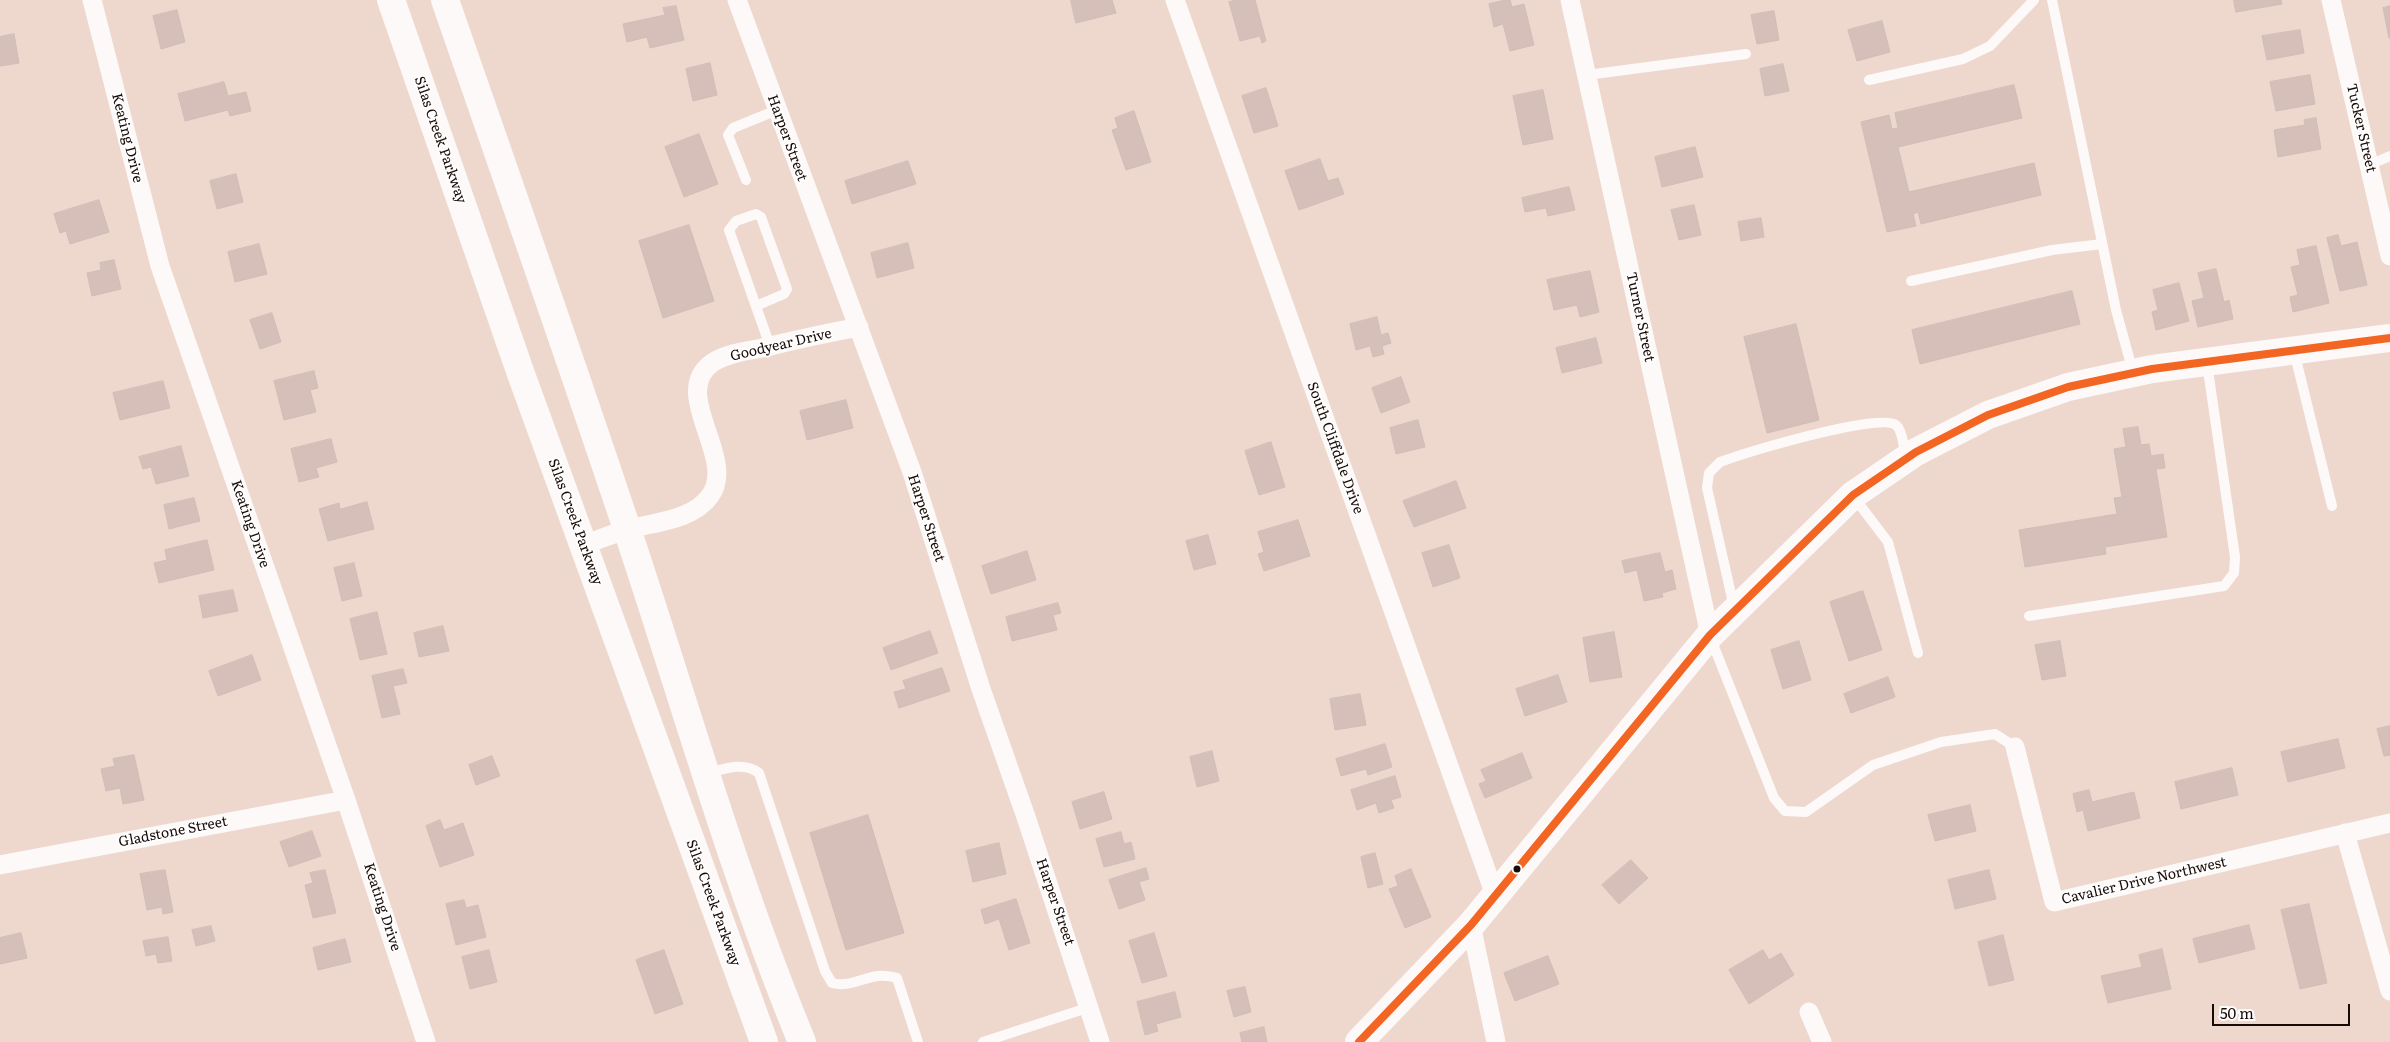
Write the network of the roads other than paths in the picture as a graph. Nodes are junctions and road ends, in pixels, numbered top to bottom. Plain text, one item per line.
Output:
1 (92, 0) edge
2 (391, 0) edge
3 (445, 0) edge
4 (737, 0) edge
5 (1175, 0) edge
6 (1570, 0) edge
7 (2052, 0) edge
8 (2331, 0) edge
9 (2031, 1) edge
10 (1746, 54) dead end
11 (1587, 76) junction
12 (1869, 80) dead end
13 (777, 110) junction
14 (2390, 156) edge
15 (2369, 165) junction
16 (746, 180) dead end
17 (2102, 244) junction
18 (2390, 256) edge
19 (1912, 281) dead end
20 (756, 306) junction
21 (859, 326) junction
22 (2390, 338) edge
23 (770, 346) junction
24 (2294, 350) junction
25 (2207, 362) junction
26 (2133, 373) junction
27 (1906, 459) junction
28 (1853, 495) junction
29 (2332, 506) dead end
30 (627, 530) junction
31 (583, 545) junction
32 (1735, 610) junction
33 (2029, 616) dead end
34 (1710, 635) junction
35 (1918, 653) dead end
36 (2015, 747) joint
37 (706, 774) junction
38 (346, 800) junction
39 (2390, 822) edge
40 (2345, 833) junction
41 (0, 865) edge
42 (1495, 895) junction
43 (1471, 925) junction
44 (2390, 991) edge
45 (1090, 1007) junction
46 (1809, 1012) dead end
47 (426, 1042) edge
48 (764, 1042) edge
49 (802, 1042) edge
50 (918, 1042) edge
51 (983, 1042) edge
52 (1100, 1042) edge
53 (1359, 1042) edge
54 (1496, 1042) edge
55 (1822, 1042) edge

1 - 38 street, Keating Drive
2 - 31 main road, Silas Creek Parkway
3 - 30 main road
4 - 13 street, Harper Street
5 - 42 street, South Cliffdale Drive
6 - 11 street, Turner Street
7 - 17 lane
8 - 15 street, Tucker Street
9 - 12 lane
10 - 11 lane
11 - 34 street, Turner Street
13 - 16 lane
13 - 21 street, Harper Street
14 - 15 lane
15 - 18 street, Tucker Street
17 - 19 lane
17 - 26 lane
20 - 20 lane
20 - 23 lane
21 - 23 street, Goodyear Drive
21 - 45 street, Harper Street
22 - 24 main road
23 - 30 street, Goodyear Drive
24 - 25 main road
24 - 29 lane
25 - 26 main road
25 - 33 lane
26 - 27 main road
27 - 28 main road
27 - 32 lane
28 - 32 main road
28 - 35 lane
30 - 31 street, Goodyear Drive
30 - 37 main road
31 - 48 main road, Silas Creek Parkway
32 - 34 main road
34 - 36 lane
34 - 42 main road
36 - 40 street, Cavalier Drive Northwest
37 - 49 main road
37 - 50 lane
38 - 41 street, Gladstone Street
38 - 47 street, Keating Drive
39 - 40 street, Cavalier Drive Northwest
40 - 44 street
42 - 43 main road
43 - 53 main road
43 - 54 street
45 - 51 lane
45 - 52 street, Harper Street
46 - 55 street

